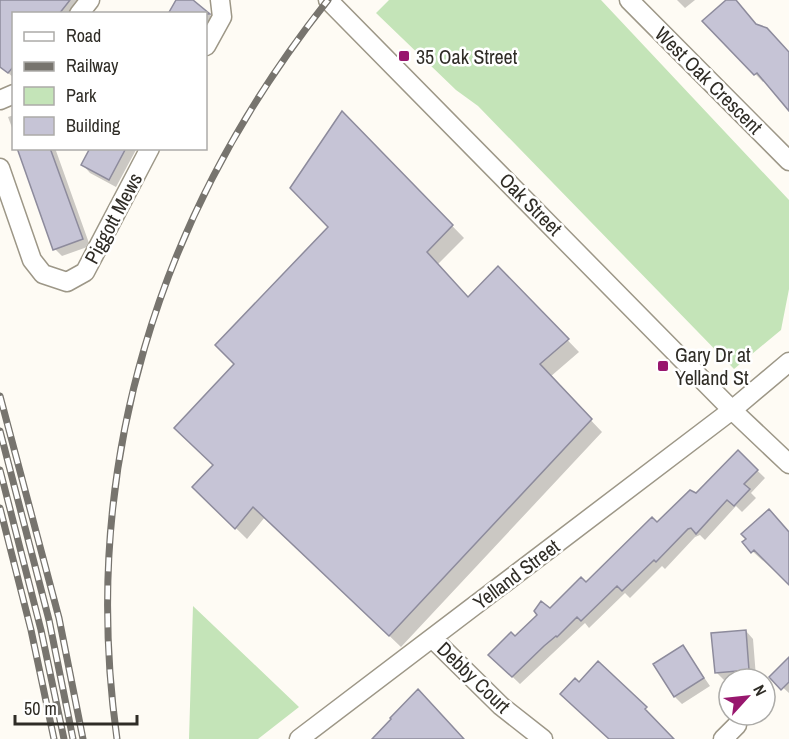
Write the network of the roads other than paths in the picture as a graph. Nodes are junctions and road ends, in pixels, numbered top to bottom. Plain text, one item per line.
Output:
1 (220, 0) edge
2 (328, 0) edge
3 (629, 0) edge
4 (207, 44) edge
5 (149, 150) edge
6 (789, 161) edge
7 (0, 168) edge
8 (789, 362) edge
9 (732, 410) junction
10 (789, 464) edge
11 (432, 638) junction
12 (735, 727) edge
13 (299, 739) edge
14 (543, 739) edge
15 (723, 739) edge

1 - 4 street
2 - 9 street, Oak Street
3 - 6 street, West Oak Crescent
5 - 7 street, Piggott Mews
8 - 9 street, Yelland Street
9 - 10 street, Oak Street
9 - 11 street, Yelland Street
11 - 13 street, Yelland Street
11 - 14 street, Debby Court
12 - 15 street

